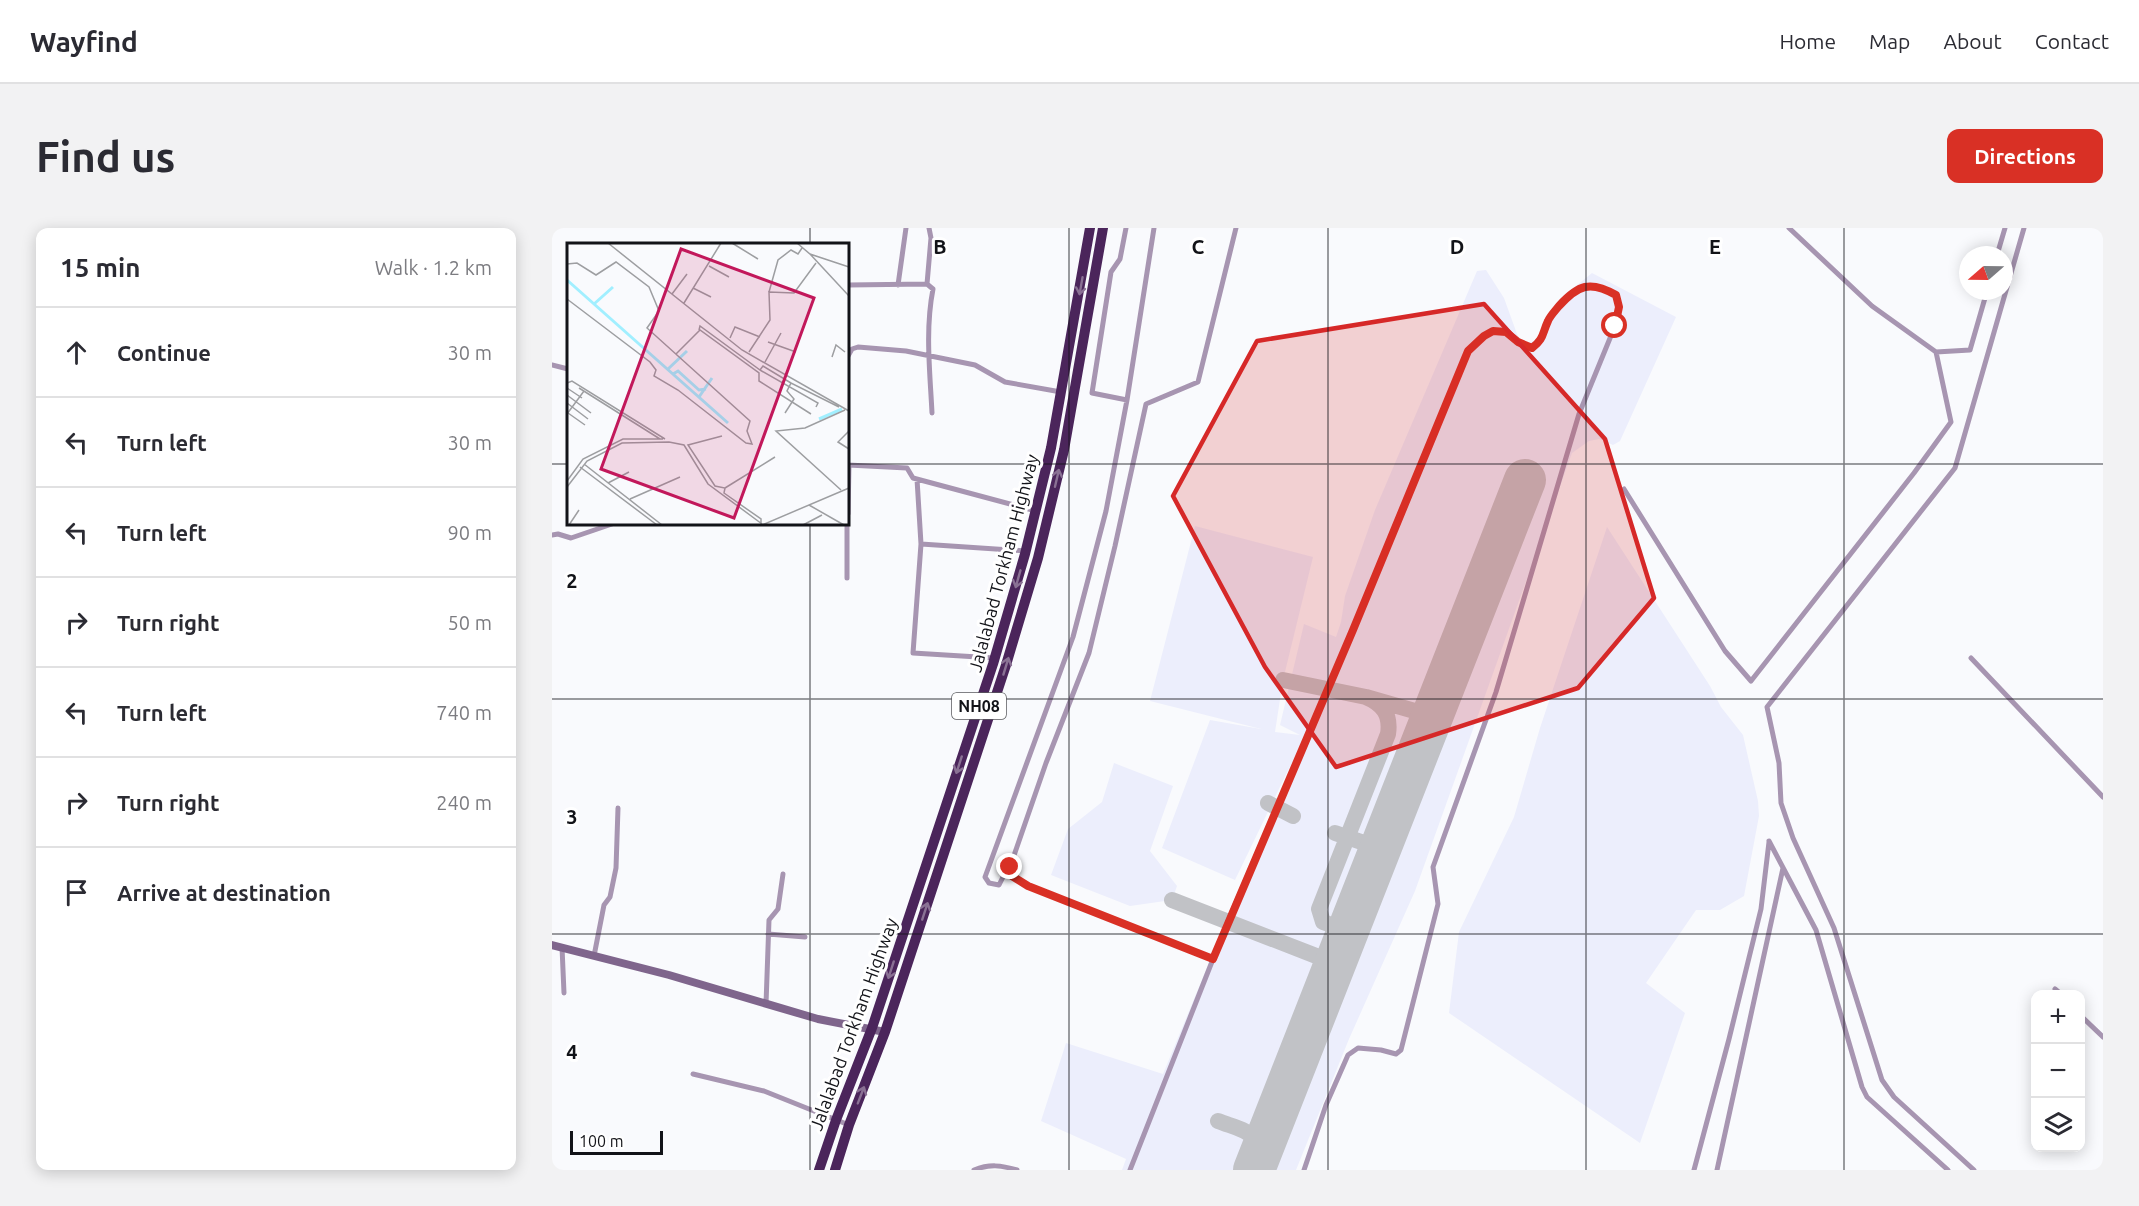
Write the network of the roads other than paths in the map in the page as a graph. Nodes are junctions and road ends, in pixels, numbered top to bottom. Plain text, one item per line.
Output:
1 (906, 228) edge
2 (930, 228) edge
3 (1090, 228) edge
4 (1103, 228) edge
5 (1126, 228) edge
6 (1154, 228) edge
7 (1236, 228) edge
8 (1789, 228) edge
9 (2005, 228) edge
10 (2024, 228) edge
11 (2000, 246) edge
12 (927, 284) junction
13 (849, 285) edge
14 (898, 285) junction
15 (1984, 300) edge
16 (1936, 352) junction
17 (849, 354) edge
18 (930, 356) junction
19 (552, 365) edge
20 (567, 369) edge
21 (1062, 392) junction
22 (1127, 400) junction
23 (932, 413) dead end
24 (849, 465) edge
25 (917, 479) junction
26 (1624, 489) dead end
27 (1036, 511) junction
28 (609, 525) edge
29 (847, 525) edge
30 (552, 535) edge
31 (921, 544) junction
32 (1026, 551) junction
33 (847, 578) dead end
34 (994, 658) junction
35 (1971, 658) dead end
36 (2103, 797) edge
37 (618, 808) dead end
38 (1783, 868) junction
39 (1011, 871) junction
40 (783, 874) dead end
41 (768, 934) junction
42 (805, 937) dead end
43 (552, 945) edge
44 (562, 947) junction
45 (594, 956) junction
46 (1213, 959) junction
47 (564, 993) dead end
48 (766, 1004) junction
49 (2085, 1019) edge
50 (872, 1028) junction
51 (885, 1032) junction
52 (2103, 1038) edge
53 (693, 1074) dead end
54 (836, 1120) junction
55 (849, 1125) junction
56 (819, 1170) edge
57 (835, 1170) edge
58 (974, 1170) edge
59 (1017, 1170) edge
60 (1130, 1170) edge
61 (1304, 1170) edge
62 (1694, 1170) edge
63 (1717, 1170) edge
64 (1948, 1170) edge
65 (1974, 1170) edge

1 - 14 street
2 - 12 street
3 -> 21 highway, Jalalabad Torkham Highway / NH08
51 -> 4 highway, NH08
5 - 22 street
6 - 22 street
7 - 39 street
8 - 16 street
9 - 11 street
10 - 65 street
12 - 14 street
12 - 18 street
13 - 14 street
15 - 16 street
16 - 26 street
17 - 18 street
18 - 21 street
18 - 23 street
19 - 20 street
21 - 27 highway, Jalalabad Torkham Highway / NH08
22 - 39 street
24 - 25 street
25 - 27 street
25 - 31 street
27 - 32 highway, Jalalabad Torkham Highway / NH08
28 - 30 street
29 - 33 street
31 - 32 street
31 - 34 street
32 -> 34 highway, Jalalabad Torkham Highway / NH08
34 -> 50 highway, Jalalabad Torkham Highway / NH08
35 - 36 street
37 - 45 street
38 - 62 street
38 - 63 street
38 - 64 street
39 - 46 street
40 - 41 street
41 - 42 street
41 - 48 street
43 - 44 street
44 - 45 street
44 - 47 street
45 - 48 street
46 - 60 street
46 - 61 street
48 - 50 street
49 - 52 street
50 - 51 street
50 - 54 highway, Jalalabad Torkham Highway / NH08
55 -> 51 highway, NH08
53 - 54 street
54 - 55 street
54 - 56 highway, Jalalabad Torkham Highway / NH08
55 - 57 highway, NH08
58 - 59 street

